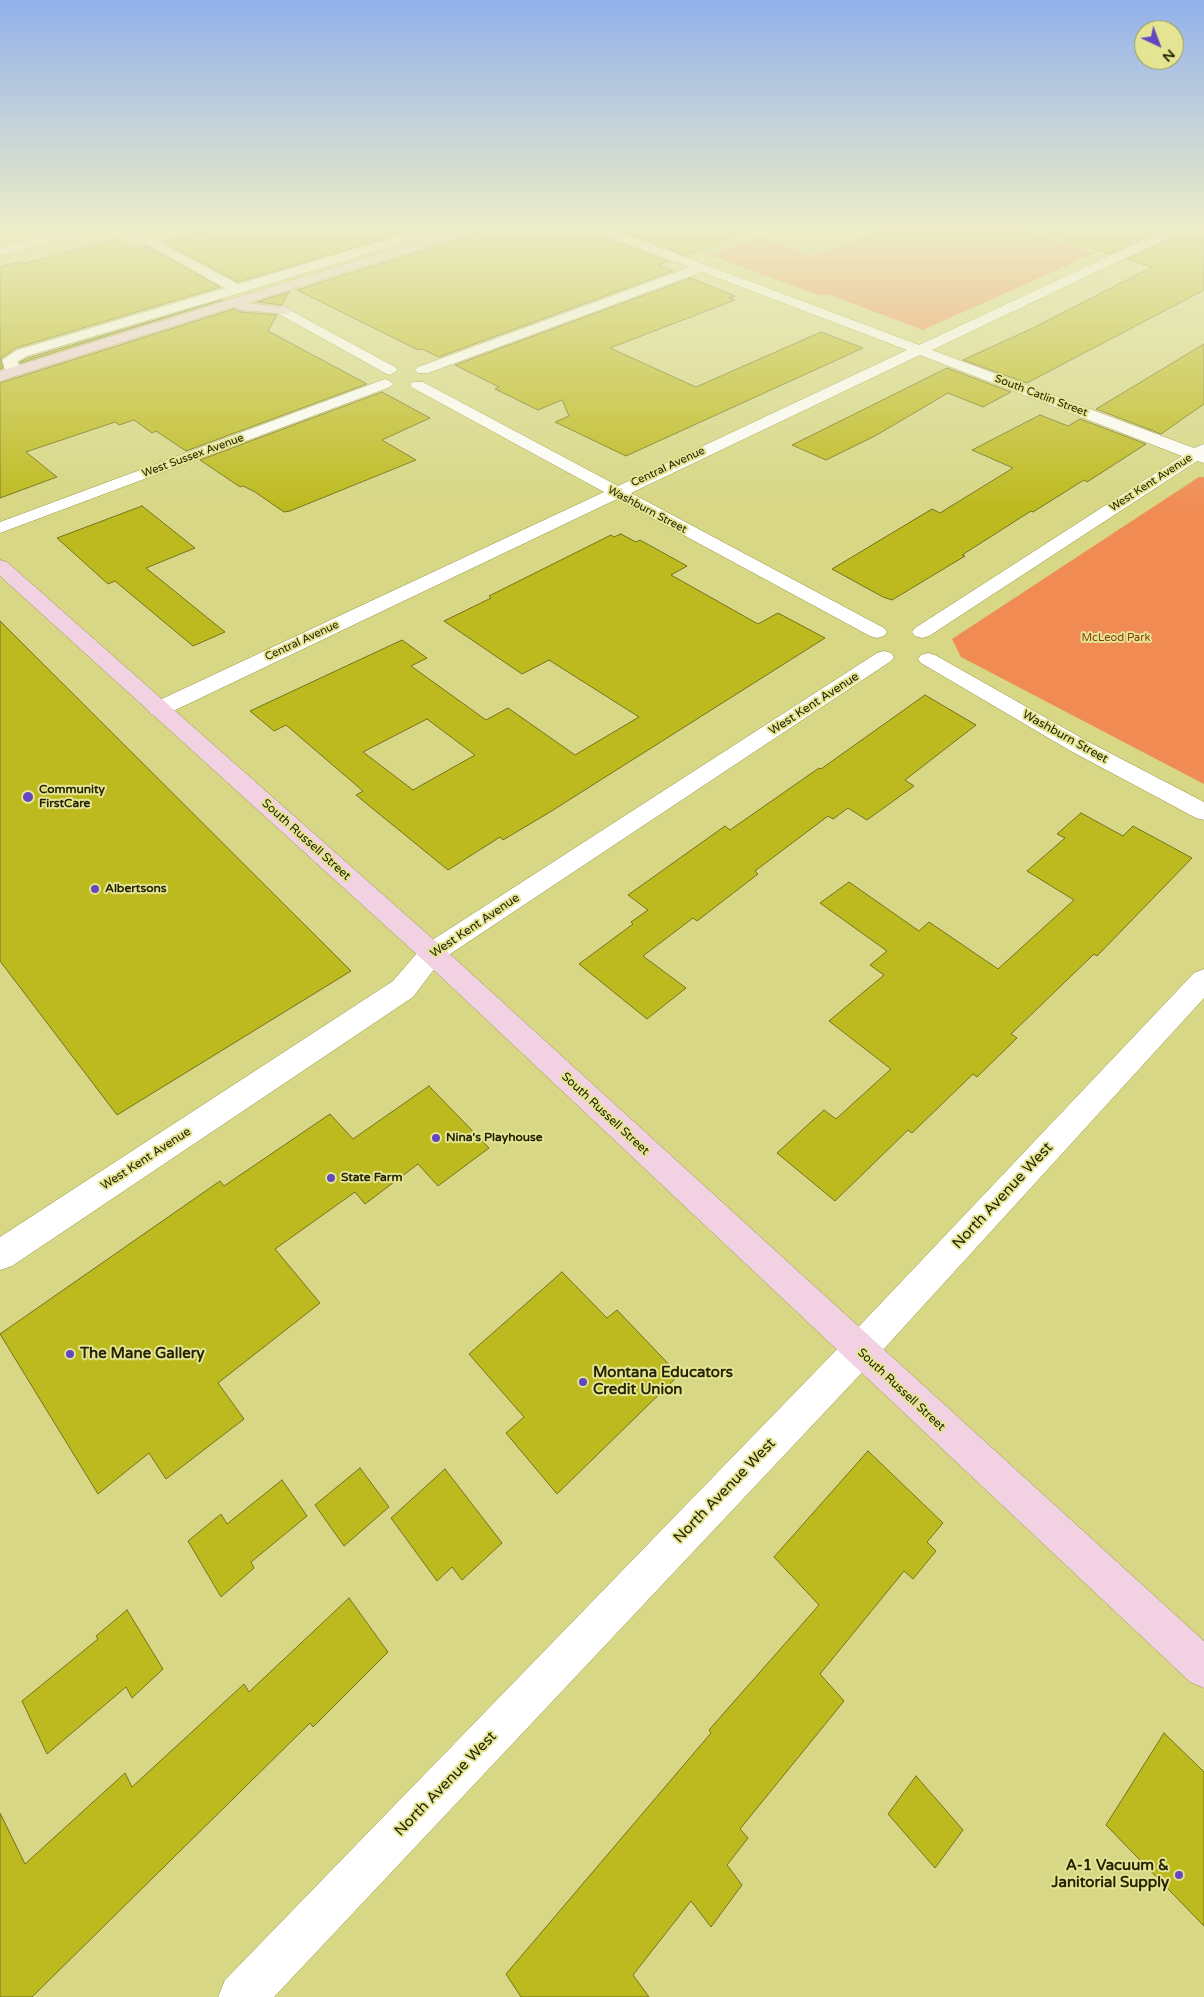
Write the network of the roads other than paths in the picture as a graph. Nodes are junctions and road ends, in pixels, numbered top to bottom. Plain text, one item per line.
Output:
1 (128, 321) edge
2 (156, 321) edge
3 (176, 321) edge
4 (300, 321) edge
5 (565, 321) edge
6 (846, 321) edge
7 (979, 321) edge
8 (129, 336) junction
9 (919, 349) junction
10 (16, 370) junction
11 (0, 376) edge
12 (388, 377) junction
13 (421, 378) junction
14 (1201, 454) edge
15 (614, 492) junction
16 (4, 526) edge
17 (0, 566) edge
18 (891, 628) junction
19 (922, 632) junction
20 (907, 661) junction
21 (159, 709) junction
22 (1204, 812) edge
23 (432, 953) junction
24 (1204, 980) edge
25 (0, 1255) edge
26 (859, 1351) junction
27 (1204, 1668) edge
28 (242, 1997) edge

1 - 10 street
2 - 8 main road
3 - 8 main road
4 - 12 street
5 - 13 street
6 - 9 street, South Catlin Street
7 - 9 street, Central Avenue
8 - 10 main road
9 - 14 street, South Catlin Street
9 - 15 street, Central Avenue
10 - 11 main road
12 - 13 street
12 - 16 street, West Sussex Avenue
13 - 15 street, Washburn Street
14 - 19 street, West Kent Avenue
15 - 18 street, Washburn Street
15 - 21 street, Central Avenue
17 - 21 main road, South Russell Street
18 - 19 street, Washburn Street
18 - 20 street
19 - 20 street
20 - 22 street, Washburn Street
20 - 23 street, West Kent Avenue
21 - 23 main road, South Russell Street
23 - 25 street, West Kent Avenue
23 - 26 main road, South Russell Street
24 - 26 street, North Avenue West
26 - 27 main road, South Russell Street
26 - 28 street, North Avenue West

